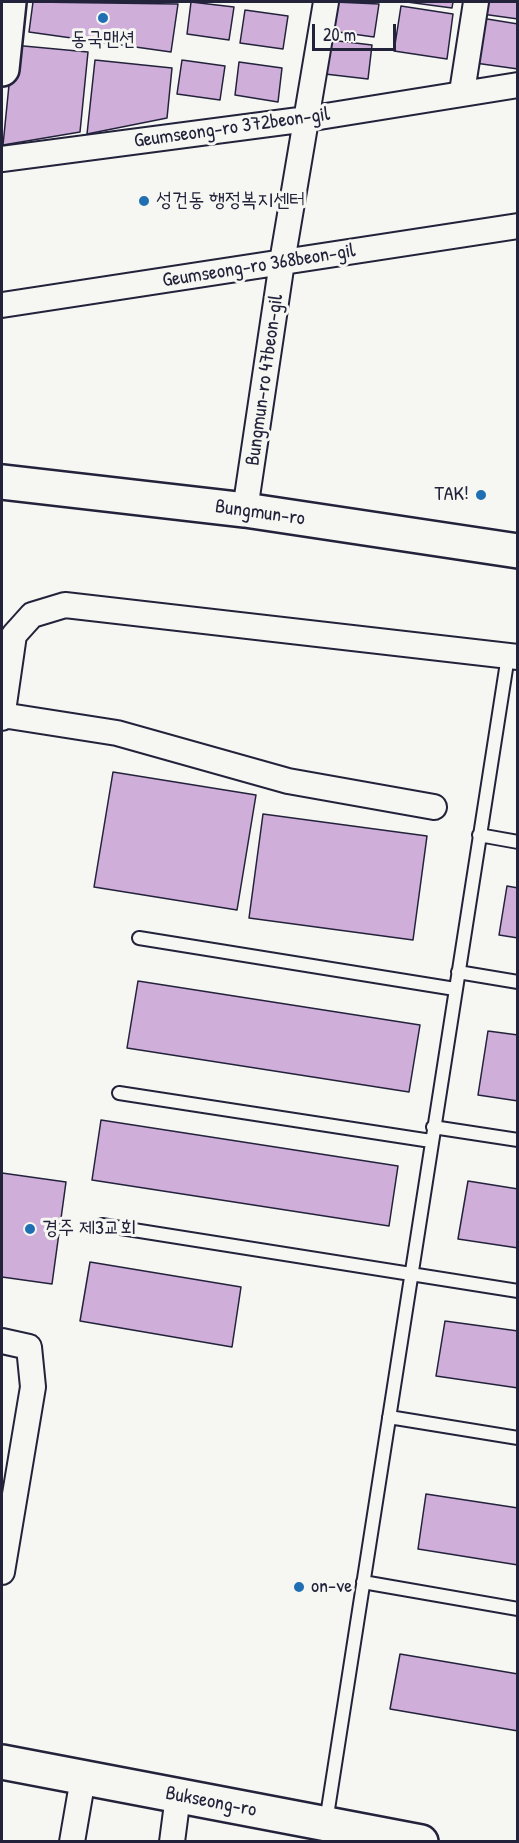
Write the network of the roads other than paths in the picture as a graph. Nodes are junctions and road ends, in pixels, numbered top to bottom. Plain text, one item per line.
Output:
1 (9, 2) edge
2 (326, 2) edge
3 (476, 2) edge
4 (2, 69) edge
5 (518, 85) edge
6 (462, 92) junction
7 (307, 119) junction
8 (2, 159) edge
9 (518, 226) edge
10 (282, 262) junction
11 (2, 305) edge
12 (2, 482) edge
13 (246, 510) junction
14 (518, 551) edge
15 (513, 656) edge
16 (2, 717) edge
17 (434, 807) dead end
18 (479, 835) junction
19 (518, 842) edge
20 (139, 938) dead end
21 (458, 972) junction
22 (518, 982) edge
23 (455, 989) junction
24 (119, 1093) dead end
25 (433, 1127) junction
26 (518, 1140) edge
27 (431, 1141) junction
28 (102, 1225) dead end
29 (411, 1274) junction
30 (518, 1290) edge
31 (2, 1341) edge
32 (388, 1417) junction
33 (518, 1438) edge
34 (2, 1572) edge
35 (363, 1582) junction
36 (518, 1609) edge
37 (2, 1762) edge
38 (83, 1778) junction
39 (178, 1796) junction
40 (326, 1823) junction
41 (72, 1842) edge
42 (172, 1842) edge
43 (421, 1842) edge

1 - 4 street
2 - 7 street, Bungmun-ro 47beon-gil
3 - 6 street
5 - 6 street, Geumseong-ro 372beon-gil
6 - 7 street, Geumseong-ro 372beon-gil
7 - 8 street, Geumseong-ro 372beon-gil
7 - 10 street, Bungmun-ro 47beon-gil
9 - 10 street, Geumseong-ro 368beon-gil
10 - 11 street, Geumseong-ro 368beon-gil
10 - 13 street, Bungmun-ro 47beon-gil
12 - 13 street, Bungmun-ro
13 - 14 street, Bungmun-ro
15 - 16 street
15 - 18 lane
16 - 17 street
18 - 19 lane
18 - 21 lane
20 - 23 lane
21 - 22 lane
21 - 23 lane
23 - 25 lane
24 - 27 lane
25 - 26 lane
25 - 27 lane
27 - 29 lane
28 - 29 lane
29 - 30 lane
29 - 32 lane
31 - 34 street
32 - 33 lane
32 - 35 lane
35 - 36 lane
35 - 40 lane
37 - 38 street, Bukseong-ro
38 - 39 street, Bukseong-ro
38 - 41 street
39 - 40 street, Bukseong-ro
39 - 42 street
40 - 43 street, Bukseong-ro

